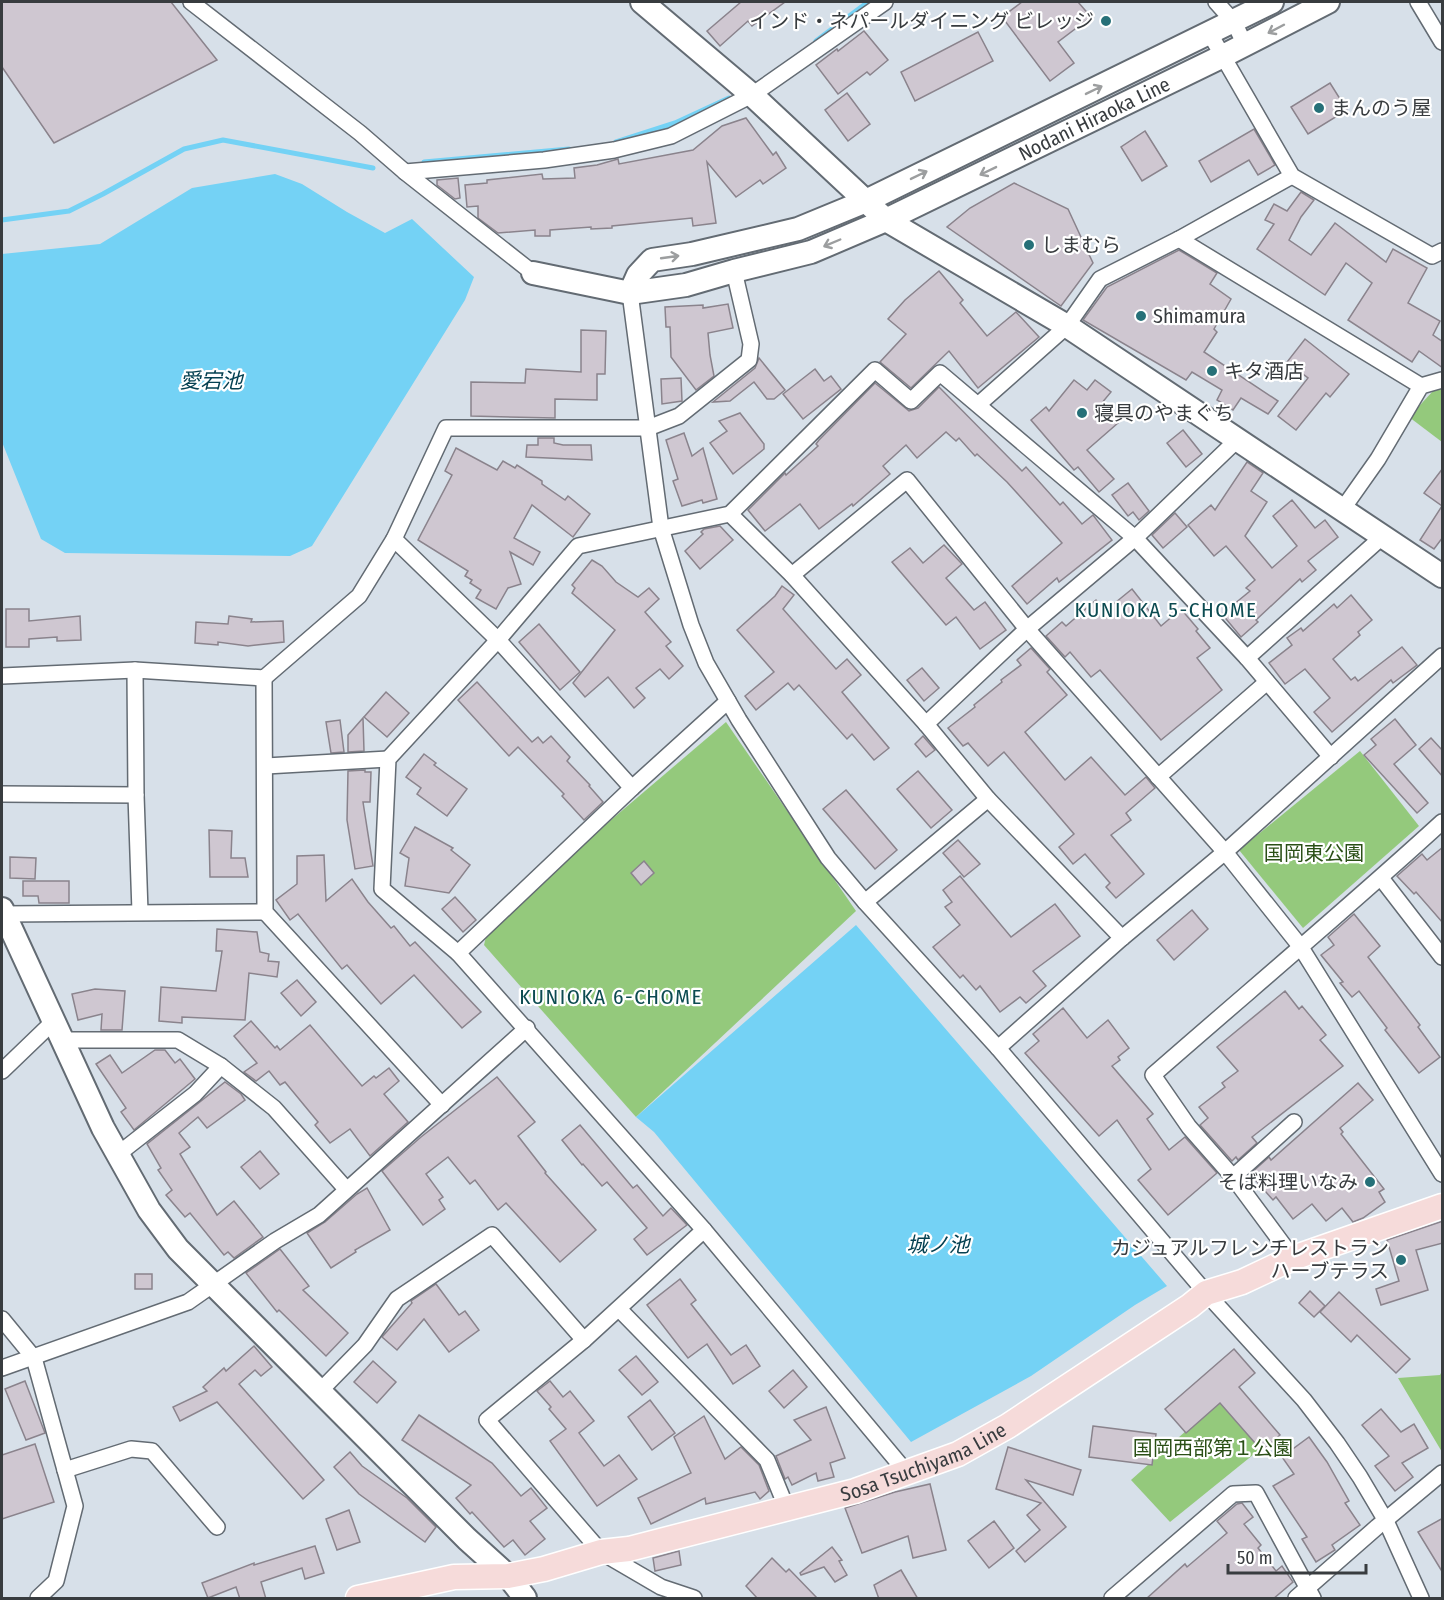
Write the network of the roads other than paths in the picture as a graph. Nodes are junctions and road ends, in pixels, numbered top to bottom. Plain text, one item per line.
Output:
1 (191, 2) edge
2 (642, 2) edge
3 (885, 2) edge
4 (1216, 2) edge
5 (1272, 2) edge
6 (1328, 2) edge
7 (1418, 2) edge
8 (1234, 22) junction
9 (1210, 34) junction
10 (1443, 42) edge
11 (1245, 45) junction
12 (1223, 56) junction
13 (752, 95) junction
14 (405, 172) junction
15 (1292, 176) junction
16 (866, 201) junction
17 (886, 220) junction
18 (1179, 239) junction
19 (1443, 250) edge
20 (734, 271) junction
21 (533, 273) joint
22 (630, 293) junction
23 (1067, 326) junction
24 (1443, 380) edge
25 (1421, 386) junction
26 (979, 404) junction
27 (648, 428) junction
28 (1237, 440) junction
29 (1342, 510) junction
30 (730, 514) junction
31 (661, 528) junction
32 (1382, 537) junction
33 (1135, 538) junction
34 (394, 539) junction
35 (792, 575) junction
36 (1443, 576) edge
37 (1027, 629) junction
38 (498, 640) junction
39 (1443, 656) edge
40 (1247, 658) junction
41 (135, 670) junction
42 (2, 676) edge
43 (264, 678) junction
44 (1267, 681) junction
45 (728, 701) junction
46 (926, 724) junction
47 (1331, 757) junction
48 (388, 759) junction
49 (266, 766) junction
50 (1158, 777) junction
51 (632, 788) junction
52 (2, 795) edge
53 (136, 795) junction
54 (988, 799) junction
55 (1443, 822) edge
56 (1225, 852) junction
57 (1381, 878) junction
58 (865, 902) junction
59 (2, 912) edge
60 (140, 912) junction
61 (265, 912) junction
62 (1122, 938) junction
63 (1300, 946) junction
64 (458, 952) junction
65 (1443, 957) edge
66 (527, 1028) junction
67 (58, 1031) junction
68 (998, 1048) junction
69 (221, 1066) junction
70 (2, 1071) edge
71 (442, 1105) junction
72 (1294, 1122) dead end
73 (117, 1155) junction
74 (1443, 1174) edge
75 (1233, 1177) junction
76 (346, 1189) junction
77 (1443, 1206) edge
78 (704, 1230) junction
79 (1293, 1258) junction
80 (212, 1285) junction
81 (1206, 1293) junction
82 (619, 1309) junction
83 (2, 1319) edge
84 (584, 1340) junction
85 (34, 1358) junction
86 (2, 1368) edge
87 (321, 1390) junction
88 (65, 1470) junction
89 (907, 1473) junction
90 (1443, 1473) edge
91 (787, 1509) junction
92 (1386, 1521) junction
93 (217, 1527) dead end
94 (601, 1552) junction
95 (508, 1576) junction
96 (1305, 1596) edge
97 (38, 1599) edge
98 (358, 1599) edge
99 (525, 1599) edge
100 (694, 1599) edge
101 (1112, 1599) edge
102 (1421, 1599) edge

1 - 14 street
2 - 13 street
3 - 13 street
4 - 8 street
5 - 8 street, Nodani Hiraoka Line
6 -> 11 street, Nodani Hiraoka Line
7 - 10 street
8 - 9 street, Nodani Hiraoka Line
8 - 11 street
9 - 12 street
16 -> 9 street, Nodani Hiraoka Line
11 - 12 street, Nodani Hiraoka Line
12 - 15 street
12 -> 17 street, Nodani Hiraoka Line
13 - 14 street
13 - 16 street
14 - 21 street
15 - 18 street
15 - 19 street
16 - 17 street
22 -> 16 street, Nodani Hiraoka Line
17 -> 20 street, Nodani Hiraoka Line
17 - 23 street
18 - 23 street
18 - 25 street
20 - 22 street, Nodani Hiraoka Line
20 - 27 street
21 - 22 street, Nodani Hiraoka Line
22 - 27 street
23 - 26 street
23 - 28 street
24 - 25 street
25 - 29 street
26 - 30 street
26 - 33 street
27 - 31 street
27 - 34 street
28 - 29 street
28 - 33 street
29 - 32 street
30 - 31 street
30 - 35 street
31 - 38 street
31 - 45 street
32 - 36 street
32 - 40 street
33 - 37 street
33 - 40 street
34 - 38 street
34 - 43 street
35 - 37 street
35 - 46 street
37 - 46 street
37 - 50 street
38 - 48 street
38 - 51 street
39 - 47 street
40 - 44 street
41 - 42 street
41 - 43 street
41 - 53 street
43 - 49 street
44 - 47 street
44 - 50 street
45 - 51 street
45 - 58 street
46 - 54 street
47 - 56 street
48 - 49 street
48 - 64 street
49 - 61 street
50 - 56 street
51 - 64 street
52 - 53 street
53 - 60 street
54 - 58 street
54 - 62 street
55 - 57 street
56 - 62 street
56 - 63 street
57 - 63 street
57 - 65 street
58 - 68 street
59 - 60 street
59 - 67 street
60 - 61 street
61 - 71 street
62 - 68 street
63 - 74 street
63 - 75 street
64 - 66 street
66 - 71 street
66 - 78 street
67 - 69 street
67 - 70 street
67 - 73 street
68 - 81 street
69 - 73 street
69 - 76 street
71 - 76 street
72 - 75 street
73 - 80 street
75 - 79 street
76 - 80 street
77 - 79 main road, Sosa Tsuchiyama Line
78 - 82 street
78 - 89 street
79 - 81 main road, Sosa Tsuchiyama Line
80 - 85 street
80 - 87 street
81 - 89 main road, Sosa Tsuchiyama Line
81 - 92 street
82 - 84 street
82 - 91 street
83 - 85 street
84 - 87 street
84 - 94 street
85 - 86 street
85 - 88 street
87 - 95 street
88 - 93 street
88 - 97 street
89 - 91 main road, Sosa Tsuchiyama Line
90 - 92 street
91 - 94 main road, Sosa Tsuchiyama Line
92 - 96 street
92 - 102 street
94 - 95 main road, Sosa Tsuchiyama Line
94 - 100 street
95 - 98 main road, Sosa Tsuchiyama Line
95 - 99 street
96 - 101 street

